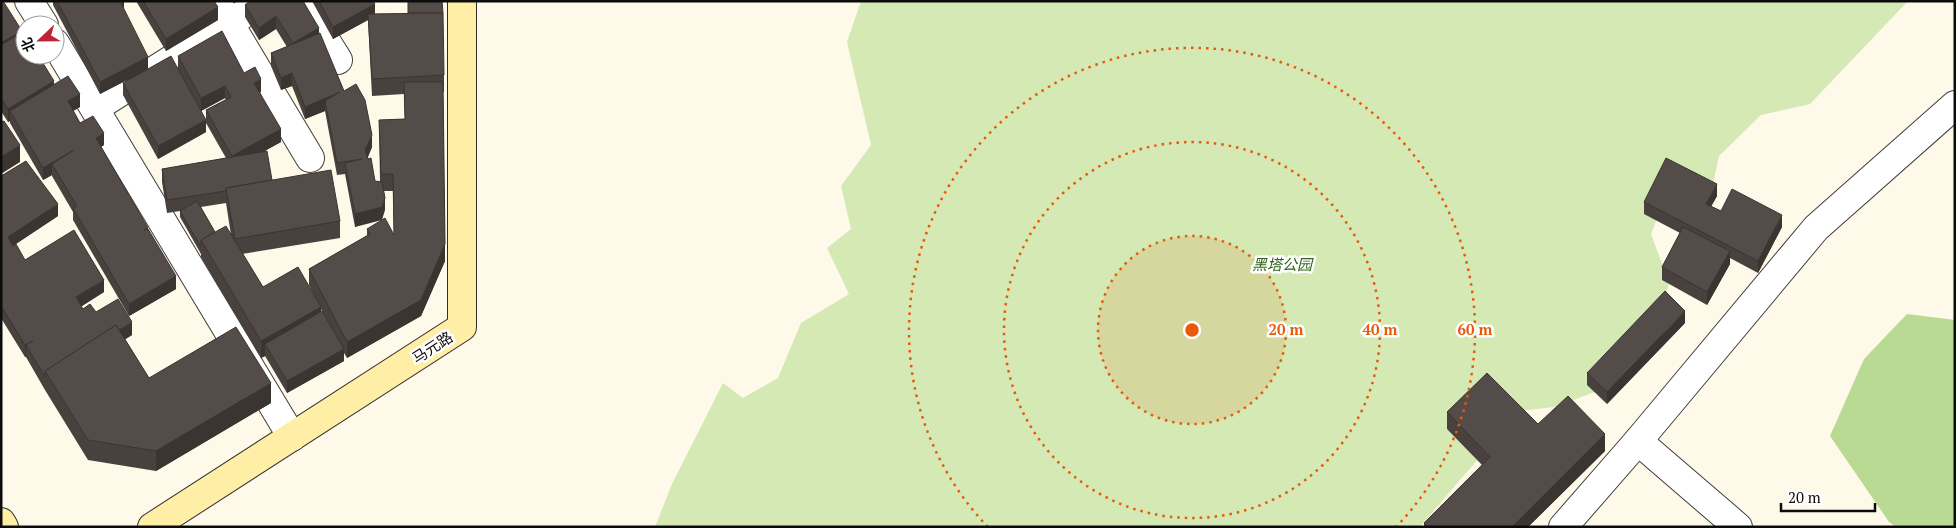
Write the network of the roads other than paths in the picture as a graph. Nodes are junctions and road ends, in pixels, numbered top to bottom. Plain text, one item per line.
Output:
1 (30, 1) edge
2 (264, 1) edge
3 (301, 1) edge
4 (462, 1) edge
5 (222, 12) edge
6 (38, 15) edge
7 (65, 59) edge
8 (338, 60) dead end
9 (1955, 105) edge
10 (95, 108) junction
11 (310, 158) dead end
12 (292, 437) junction
13 (1638, 441) junction
14 (1, 522) edge
15 (4, 527) edge
16 (152, 527) edge
17 (1563, 527) edge
18 (1738, 527) edge

1 - 6 street
2 - 5 street
3 - 8 street
4 - 12 street, 马元路
5 - 10 street
5 - 11 street
7 - 10 street
9 - 13 street
10 - 12 street
12 - 16 street, 马元路
13 - 17 street
13 - 18 street
14 - 15 street

